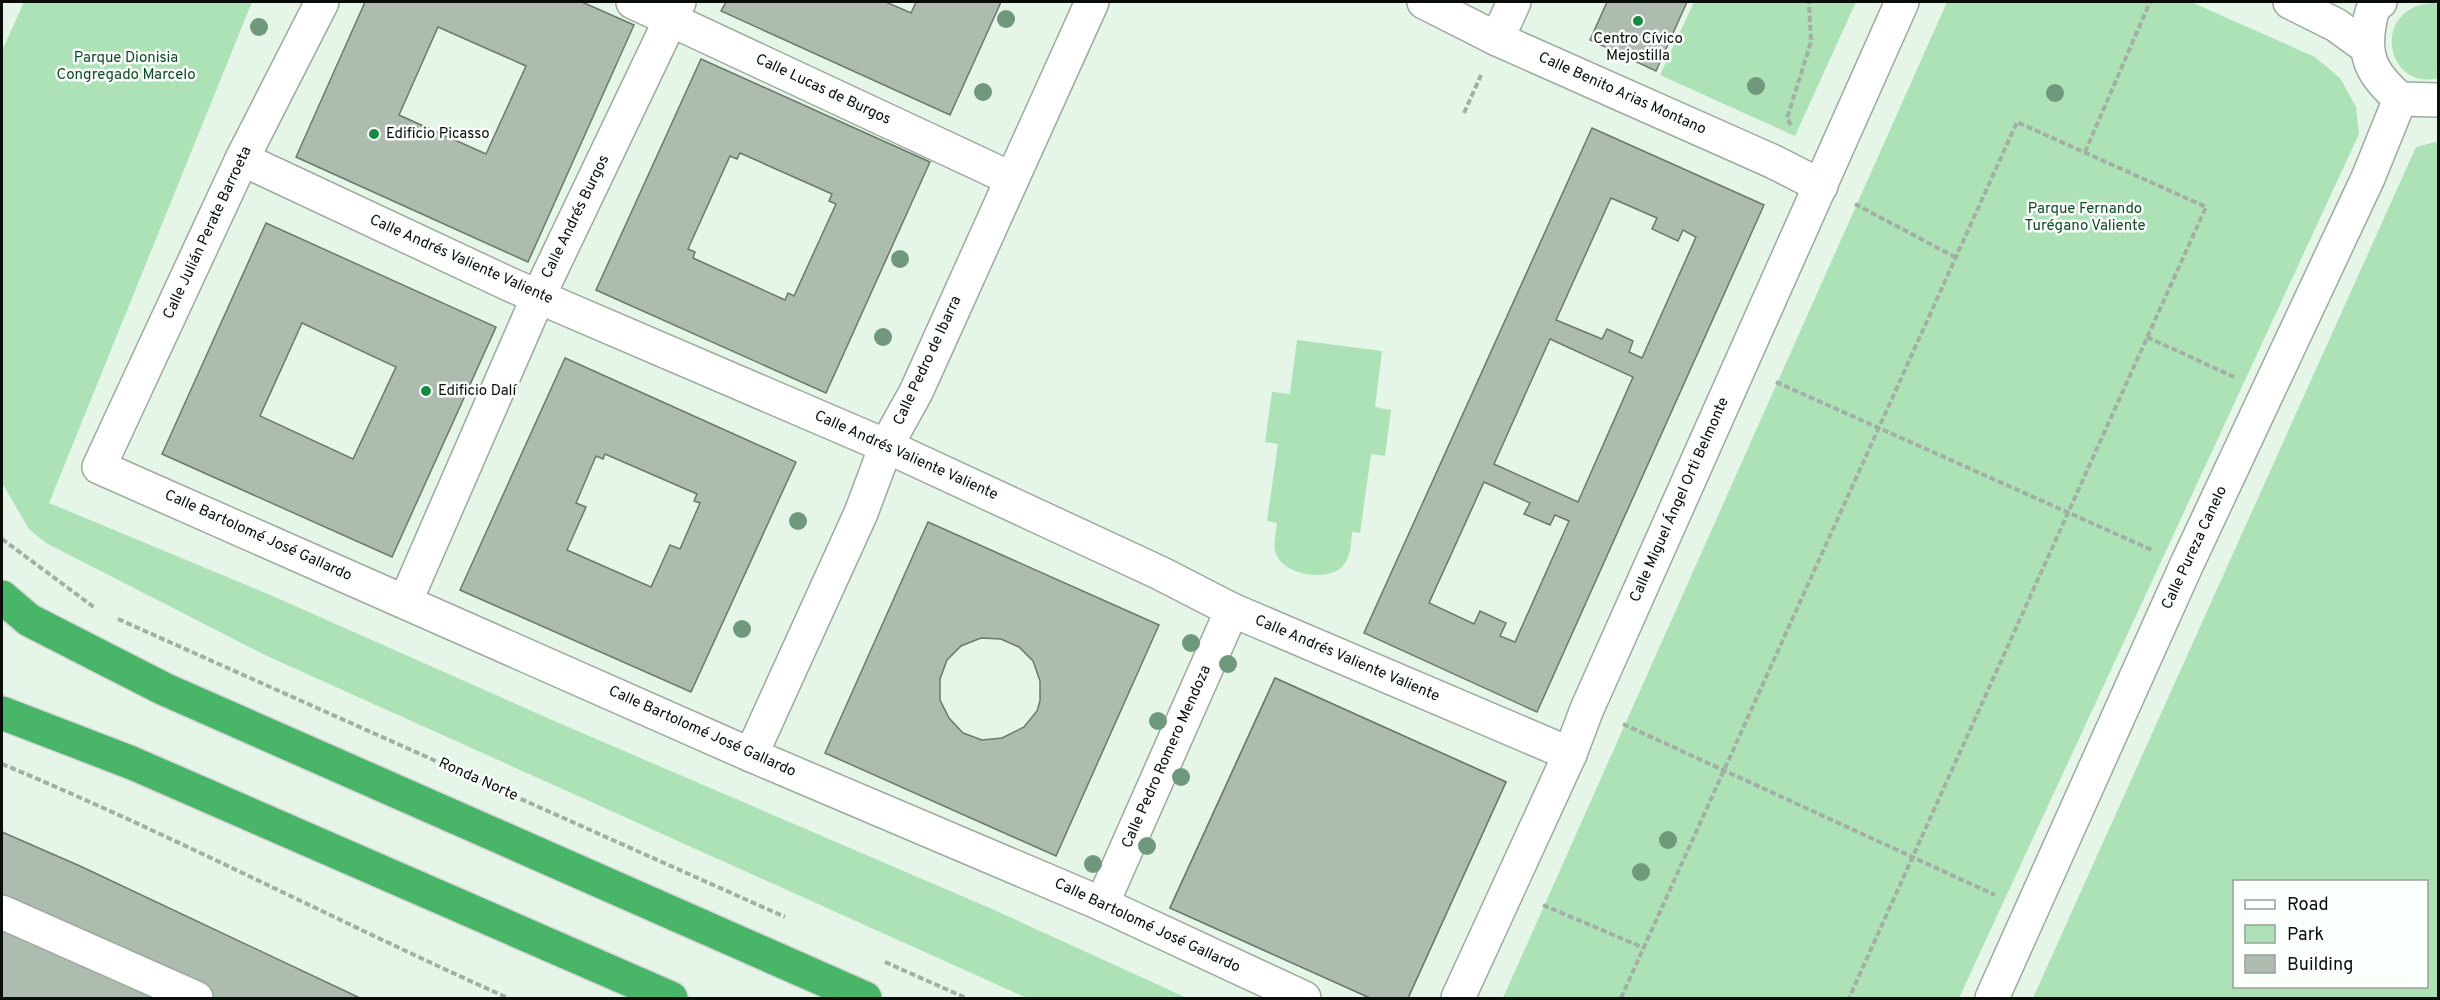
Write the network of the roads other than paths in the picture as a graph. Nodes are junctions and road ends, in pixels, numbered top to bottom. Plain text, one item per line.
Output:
1 (322, 2) edge
2 (633, 2) edge
3 (1092, 2) edge
4 (1424, 2) edge
5 (1514, 2) edge
6 (1902, 2) edge
7 (2290, 2) edge
8 (2380, 2) edge
9 (676, 10) edge
10 (1497, 39) junction
11 (2365, 46) junction
12 (2400, 99) junction
13 (2439, 100) edge
14 (242, 159) junction
15 (1012, 179) junction
16 (1821, 186) junction
17 (539, 295) junction
18 (886, 446) junction
19 (99, 467) joint
20 (2, 597) edge
21 (405, 600) junction
22 (1232, 610) junction
23 (2, 713) edge
24 (1569, 754) junction
25 (751, 755) junction
26 (1102, 904) junction
27 (2, 912) edge
28 (145, 988) edge
29 (196, 999) edge
30 (671, 999) edge
31 (866, 999) edge
32 (1304, 999) edge
33 (1458, 999) edge
34 (1992, 999) edge

1 - 14 street, Calle Julián Perate Barroeta
2 - 9 street, Calle Lucas de Burgos
3 - 15 street, Calle Pedro de Ibarra
4 - 10 street, Calle Benito Arias Montano
5 - 10 street
6 - 16 street, Calle Miguel Ángel Orti Belmonte
7 - 11 street
8 - 11 street
9 - 15 street, Calle Lucas de Burgos
9 - 17 street, Calle Andrés Burgos
10 - 16 street, Calle Benito Arias Montano
11 - 12 street
12 - 13 street
12 - 34 street, Calle Pureza Canelo
14 - 17 street, Calle Andrés Valiente Valiente
14 - 19 street, Calle Julián Perate Barroeta
15 - 18 street, Calle Pedro de Ibarra
16 - 24 street, Calle Miguel Ángel Orti Belmonte
17 - 18 street, Calle Andrés Valiente Valiente
17 - 21 street, Calle Andrés Burgos
18 - 22 street, Calle Andrés Valiente Valiente
18 - 25 street, Calle Pedro de Ibarra
19 - 21 street, Calle Bartolomé José Gallardo
20 - 31 highway
21 - 25 street, Calle Bartolomé José Gallardo
22 - 24 street, Calle Andrés Valiente Valiente
22 - 26 street, Calle Pedro Romero Mendoza
23 - 30 highway
24 - 33 street, Calle Miguel Ángel Orti Belmonte
25 - 26 street, Calle Bartolomé José Gallardo
26 - 32 street, Calle Bartolomé José Gallardo
27 - 28 street
28 - 29 street

